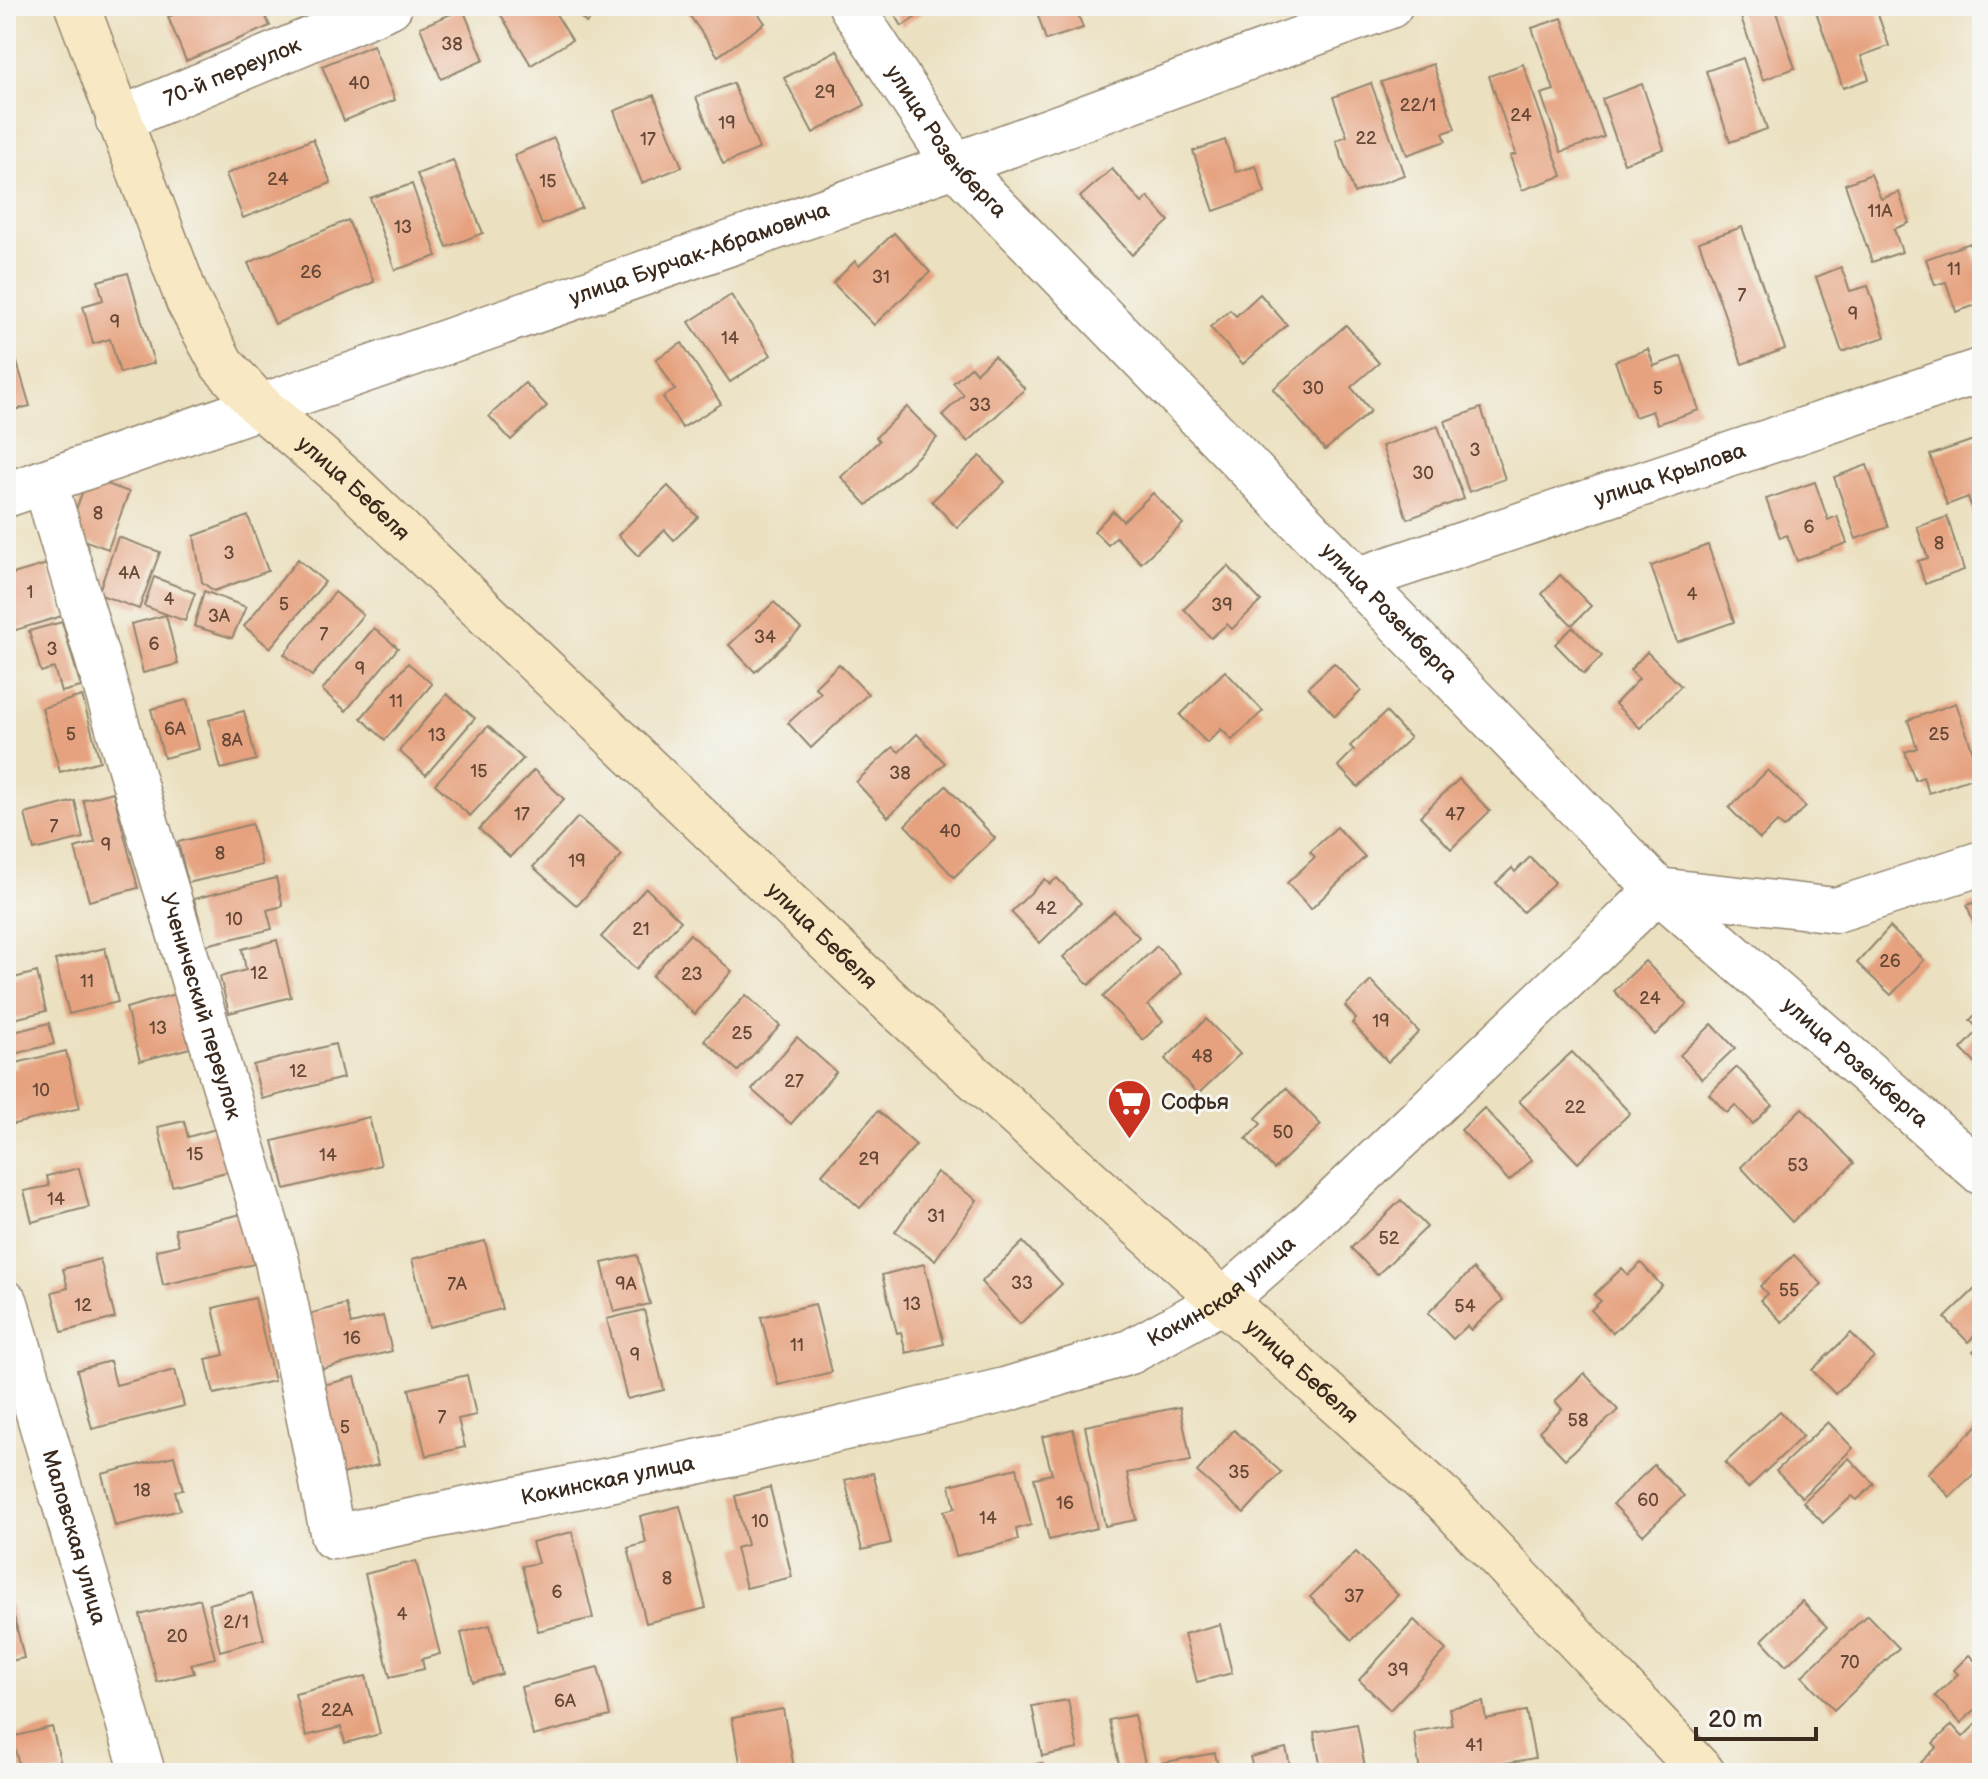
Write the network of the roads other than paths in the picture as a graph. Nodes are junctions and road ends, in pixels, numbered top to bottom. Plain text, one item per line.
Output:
1 (77, 6) edge
2 (390, 6) edge
3 (851, 6) edge
4 (1390, 6) edge
5 (118, 120) junction
6 (955, 165) junction
7 (1982, 370) edge
8 (262, 408) junction
9 (25, 489) edge
10 (1359, 579) junction
11 (1982, 863) edge
12 (1658, 890) junction
13 (1982, 1173) edge
14 (1224, 1300) junction
15 (6, 1303) edge
16 (333, 1537) joint
17 (143, 1773) edge
18 (1703, 1773) edge

1 - 5 street, улица Бебеля
2 - 5 street, 70-й переулок
3 - 6 street, улица Розенберга
4 - 6 street, улица Бурчак-Абрамовича
5 - 8 street, улица Бебеля
6 - 8 street, улица Бурчак-Абрамовича
6 - 10 street, улица Розенберга
7 - 10 street, улица Крылова
8 - 9 street, улица Бурчак-Абрамовича
8 - 14 street, улица Бебеля
9 - 16 street, Ученический переулок
10 - 12 street, улица Розенберга
11 - 12 street
12 - 13 street, улица Розенберга
12 - 14 street, Кокинская улица
14 - 16 street, Кокинская улица
14 - 18 street, улица Бебеля
15 - 17 street, Маловская улица

